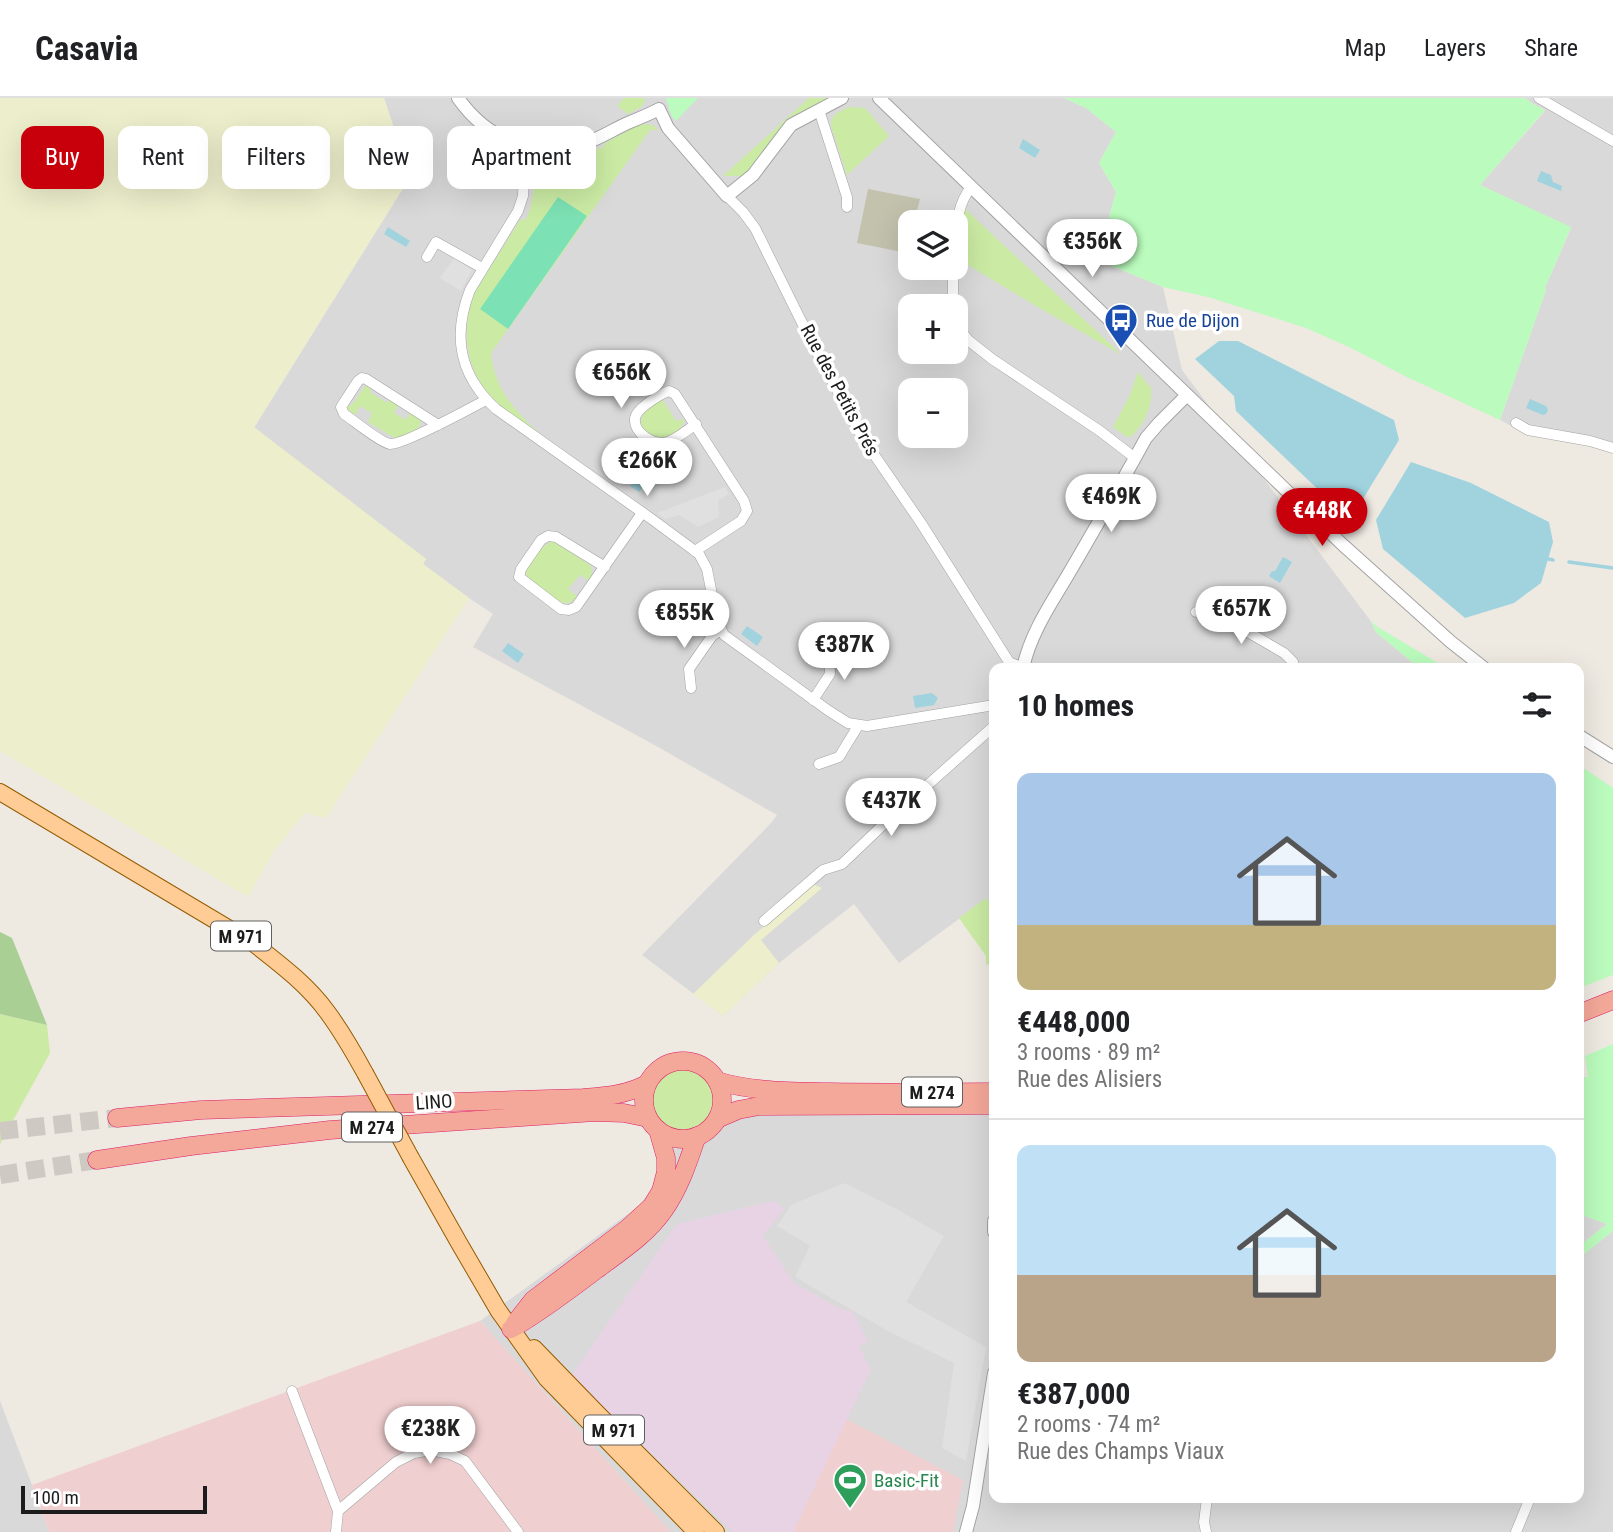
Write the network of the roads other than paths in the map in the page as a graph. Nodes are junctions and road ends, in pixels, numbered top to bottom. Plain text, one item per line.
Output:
1 (458, 98) edge
2 (842, 98) edge
3 (879, 98) edge
4 (1539, 98) edge
5 (657, 104) edge
6 (819, 110) junction
7 (484, 126) edge
8 (596, 138) edge
9 (1613, 141) edge
10 (971, 187) junction
11 (523, 189) edge
12 (727, 196) junction
13 (846, 208) dead end
14 (959, 210) edge
15 (427, 257) dead end
16 (482, 268) junction
17 (968, 340) edge
18 (1187, 395) junction
19 (486, 400) junction
20 (1516, 423) dead end
21 (696, 424) junction
22 (438, 425) junction
23 (1613, 448) edge
24 (1135, 458) junction
25 (642, 513) junction
26 (695, 551) junction
27 (605, 567) junction
28 (1196, 612) dead end
29 (720, 630) junction
30 (829, 651) dead end
31 (1011, 663) edge
32 (1024, 663) edge
33 (1293, 663) edge
34 (1478, 663) edge
35 (691, 688) dead end
36 (814, 700) junction
37 (989, 706) edge
38 (858, 726) junction
39 (989, 730) edge
40 (1584, 739) edge
41 (1613, 757) edge
42 (819, 764) dead end
43 (0, 792) edge
44 (764, 921) dead end
45 (1613, 1000) edge
46 (1584, 1012) edge
47 (1613, 1013) edge
48 (1584, 1024) edge
49 (717, 1081) junction
50 (647, 1084) junction
51 (989, 1092) edge
52 (989, 1105) edge
53 (117, 1118) tunnel mouth
54 (717, 1119) junction
55 (653, 1124) junction
56 (697, 1136) junction
57 (97, 1160) tunnel mouth
58 (511, 1329) junction
59 (292, 1391) dead end
60 (989, 1405) edge
61 (1207, 1503) edge
62 (1528, 1503) edge
63 (338, 1511) junction
64 (335, 1532) edge
65 (518, 1532) edge
66 (696, 1532) edge
67 (716, 1532) edge
68 (966, 1532) edge
69 (1206, 1532) edge
70 (1516, 1532) edge

1 - 7 street
2 - 6 street
3 - 10 street
4 - 9 street
5 - 8 street
5 - 12 street, Rue des Petits Prés
6 - 12 street
6 - 13 street
10 - 14 street
10 - 18 street
11 - 16 street
12 - 31 street, Rue des Petits Prés
15 - 16 street
16 - 19 street
17 - 24 street
18 - 24 street
18 - 34 street
19 - 22 street
19 - 25 street
20 - 23 street
21 - 21 street
21 - 26 street
22 - 22 street
24 - 32 street
25 - 26 street
25 - 27 street
26 - 29 street
27 - 27 street
28 - 33 street
29 - 35 street
29 - 36 street
30 - 36 street
36 - 38 street
37 - 38 street
38 - 42 street
39 - 44 street
40 - 41 street
43 - 58 main road, M 971, bridge
45 - 46 highway
47 - 48 highway
49 - 50 highway, LINO
49 - 51 highway, LINO / M 274
49 - 54 highway
50 - 53 highway, LINO / M 274
50 - 55 highway
52 - 54 highway, M 274
54 - 56 highway
55 - 56 highway, LINO
55 - 57 highway, LINO / M 274
55 - 58 highway
56 - 58 highway
58 - 66 main road, M 971
58 - 67 main road, M 971
59 - 63 street
60 - 68 street
61 - 69 street
62 - 70 street
63 - 64 street
63 - 65 street

